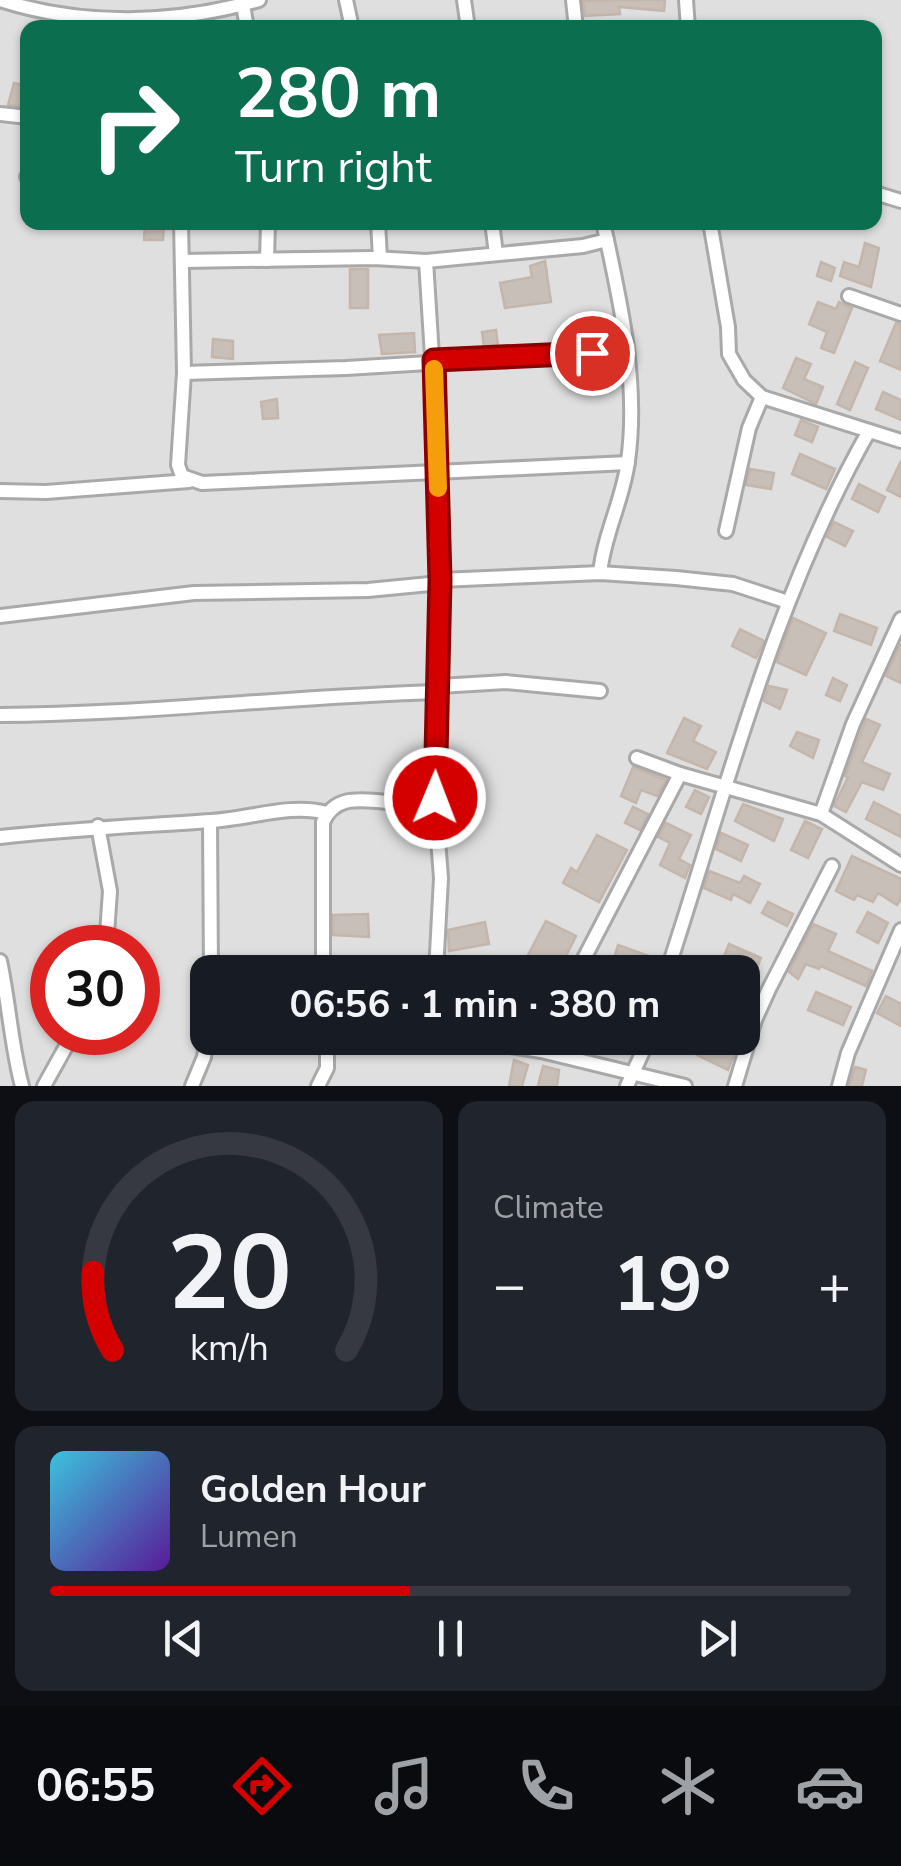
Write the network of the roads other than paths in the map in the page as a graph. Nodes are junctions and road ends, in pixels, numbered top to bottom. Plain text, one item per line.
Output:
1 (0, 0) edge
2 (259, 0) edge
3 (243, 5) junction
4 (192, 20) edge
5 (246, 20) edge
6 (182, 230) edge
7 (268, 230) edge
8 (378, 230) edge
9 (493, 230) edge
10 (605, 230) edge
11 (711, 230) edge
12 (607, 240) junction
13 (496, 254) junction
14 (380, 258) junction
15 (267, 260) junction
16 (182, 261) junction
17 (426, 261) junction
18 (849, 296) dead end
19 (901, 314) edge
20 (626, 350) junction
21 (434, 360) junction
22 (184, 372) junction
23 (762, 398) junction
24 (869, 431) junction
25 (901, 442) edge
26 (628, 463) junction
27 (438, 471) junction
28 (189, 481) junction
29 (0, 491) edge
30 (726, 531) dead end
31 (600, 574) junction
32 (440, 582) junction
33 (788, 602) junction
34 (0, 616) edge
35 (901, 619) edge
36 (439, 689) junction
37 (600, 690) dead end
38 (0, 716) edge
39 (637, 758) dead end
40 (680, 774) junction
41 (728, 788) junction
42 (435, 798) junction
43 (327, 812) junction
44 (820, 814) junction
45 (210, 822) junction
46 (98, 826) junction
47 (0, 837) edge
48 (901, 865) edge
49 (832, 866) dead end
50 (108, 925) edge
51 (901, 930) edge
52 (211, 955) edge
53 (323, 955) edge
54 (437, 955) edge
55 (585, 955) edge
56 (674, 955) edge
57 (0, 961) edge
58 (61, 1055) edge
59 (204, 1055) edge
60 (327, 1055) edge
61 (569, 1055) edge
62 (642, 1055) edge
63 (630, 1081) edge
64 (22, 1086) edge
65 (44, 1086) edge
66 (192, 1086) edge
67 (318, 1086) edge
68 (685, 1086) edge
69 (735, 1086) edge
70 (838, 1086) edge

1 - 4 street
2 - 3 street
3 - 4 street
3 - 5 street
6 - 16 street
7 - 15 street
8 - 14 street
9 - 13 street
10 - 12 street
11 - 23 street
12 - 13 street
12 - 20 street
13 - 17 street
14 - 15 street
14 - 17 street
15 - 16 street
16 - 22 street
17 - 21 street
18 - 19 street
20 - 21 street
20 - 26 street
21 - 22 street
21 - 27 street
22 - 28 street
23 - 24 street
23 - 30 street
24 - 25 street
24 - 33 street
26 - 27 street
26 - 31 street
27 - 28 street
27 - 32 street
28 - 29 street
31 - 32 street
31 - 33 street
32 - 34 street
32 - 36 street
33 - 41 street
35 - 44 street
36 - 37 street
36 - 38 street
36 - 42 street
39 - 40 street
40 - 41 street
40 - 55 street
41 - 44 street
41 - 56 street
42 - 43 street
42 - 54 street
43 - 45 street
43 - 53 street
44 - 48 street
45 - 46 street
45 - 52 street
46 - 47 street
46 - 50 street
49 - 69 street
51 - 70 street
57 - 64 street
58 - 65 street
59 - 66 street
60 - 67 street
61 - 63 street
62 - 63 street
63 - 68 street

